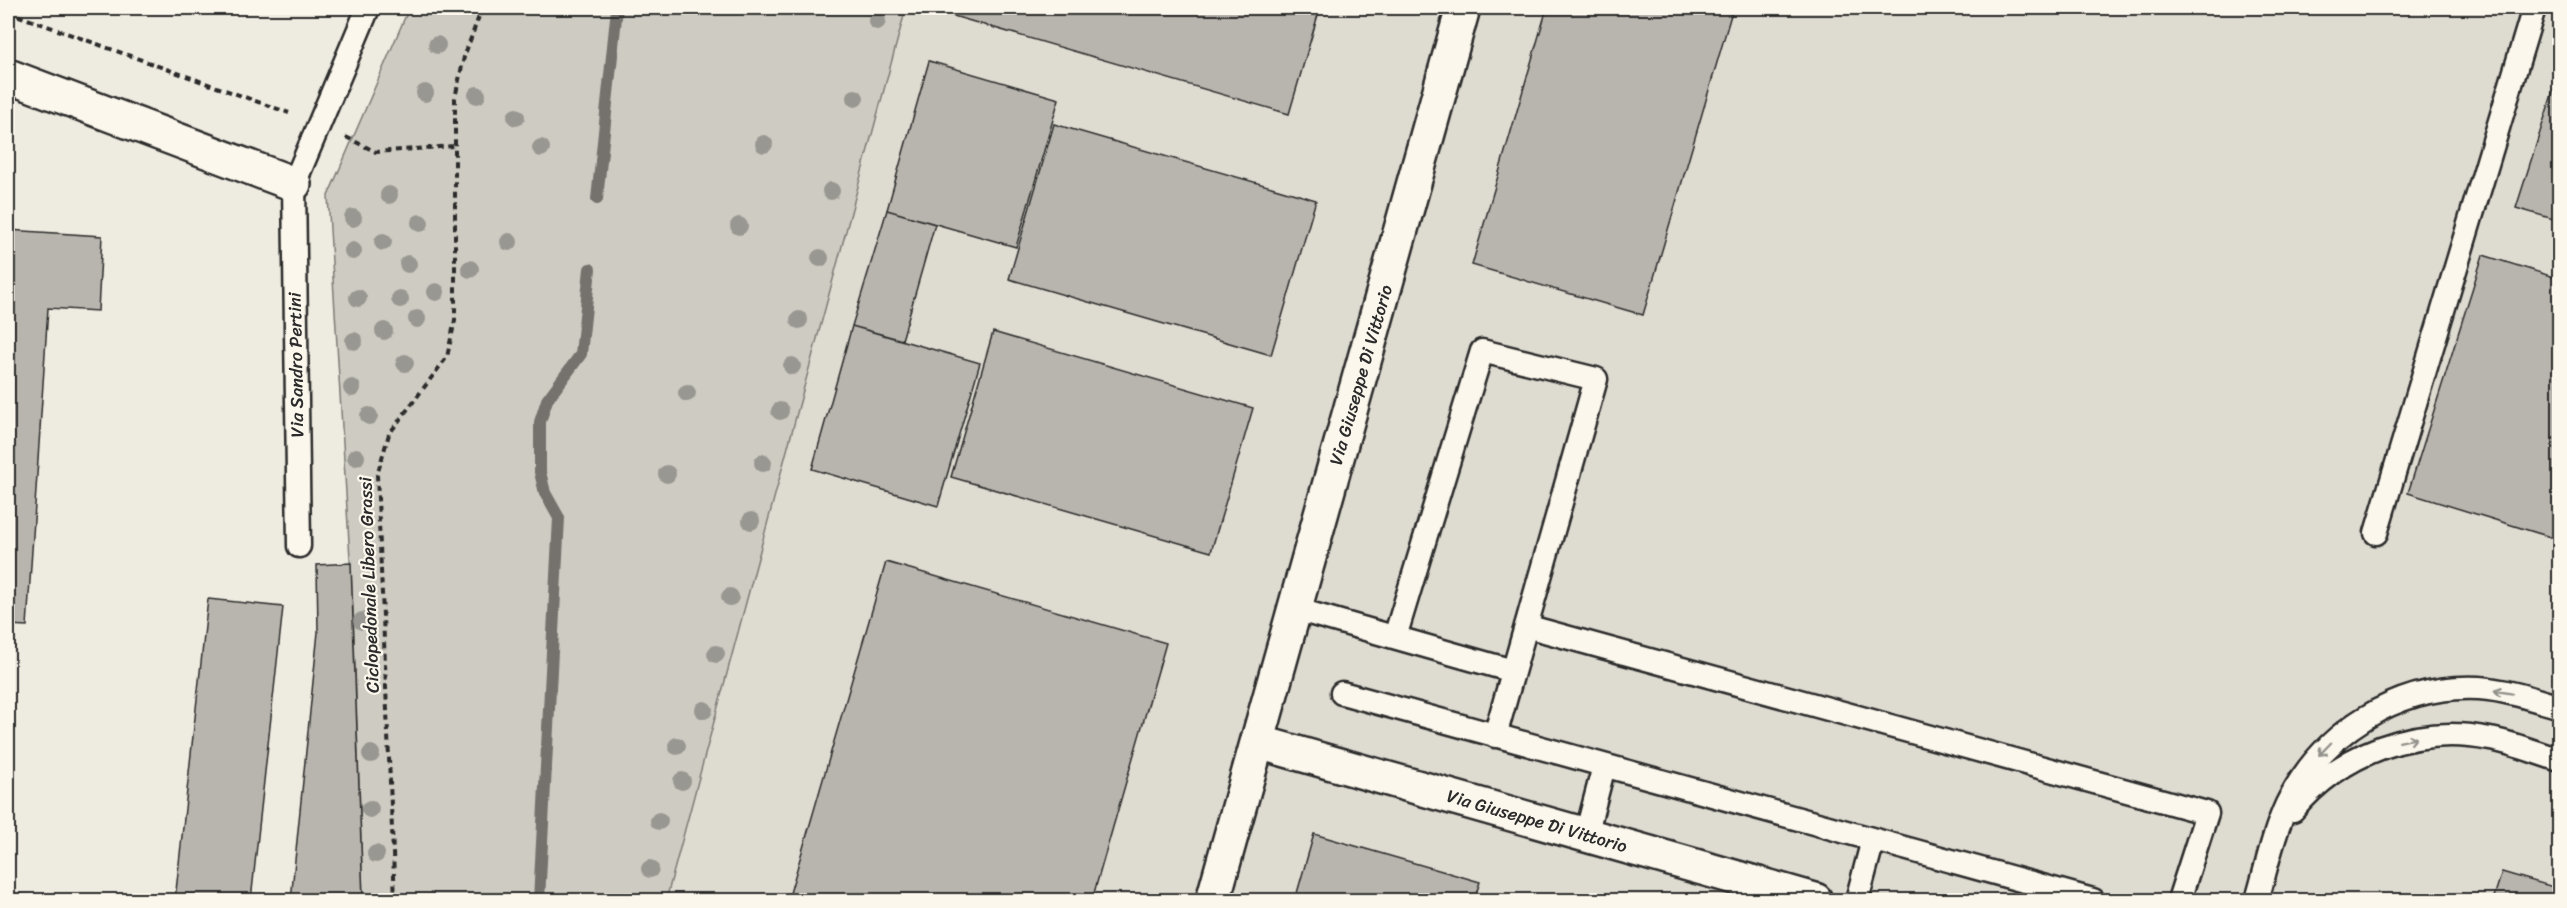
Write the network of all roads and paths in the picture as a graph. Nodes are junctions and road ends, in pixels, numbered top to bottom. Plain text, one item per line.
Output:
1 (368, 8) edge
2 (482, 8) edge
3 (1463, 8) edge
4 (2534, 8) edge
5 (8, 12) edge
6 (8, 76) edge
7 (319, 124) junction
8 (454, 146) junction
9 (294, 184) junction
10 (2376, 533) dead end
11 (298, 546) dead end
12 (1295, 609) junction
13 (1526, 626) junction
14 (1395, 637) junction
15 (1513, 671) junction
16 (1342, 693) dead end
17 (2559, 707) edge
18 (1495, 736) junction
19 (1258, 742) junction
20 (2559, 760) edge
21 (1604, 766) junction
22 (2278, 831) junction
23 (1586, 836) junction
24 (1873, 840) junction
25 (395, 900) edge
26 (1213, 900) edge
27 (1815, 900) edge
28 (1857, 900) edge
29 (2093, 900) edge
30 (2179, 900) edge
31 (2257, 900) edge

1 - 7 lane, Via Sandro Pertini
2 - 8 path, Ciclopedonale Libero Grassi
3 - 12 street, Via Giuseppe Di Vittorio
4 - 10 lane
5 - 7 path
6 - 9 street
7 - 8 path
7 - 9 lane, Via Sandro Pertini
8 - 25 path, Ciclopedonale Libero Grassi
9 - 11 lane, Via Sandro Pertini
12 - 14 lane
12 - 19 street, Via Giuseppe Di Vittorio
13 - 14 lane
13 - 15 lane
13 - 30 lane
14 - 15 lane
15 - 18 lane
16 - 18 lane
17 -> 22 lane
18 - 21 lane
19 - 23 street, Via Giuseppe Di Vittorio
19 - 26 street, Via Giuseppe Di Vittorio
22 -> 20 lane
21 - 23 lane
21 - 24 lane
22 - 31 lane
23 - 27 street, Via Giuseppe Di Vittorio
24 - 28 lane
24 - 29 lane

